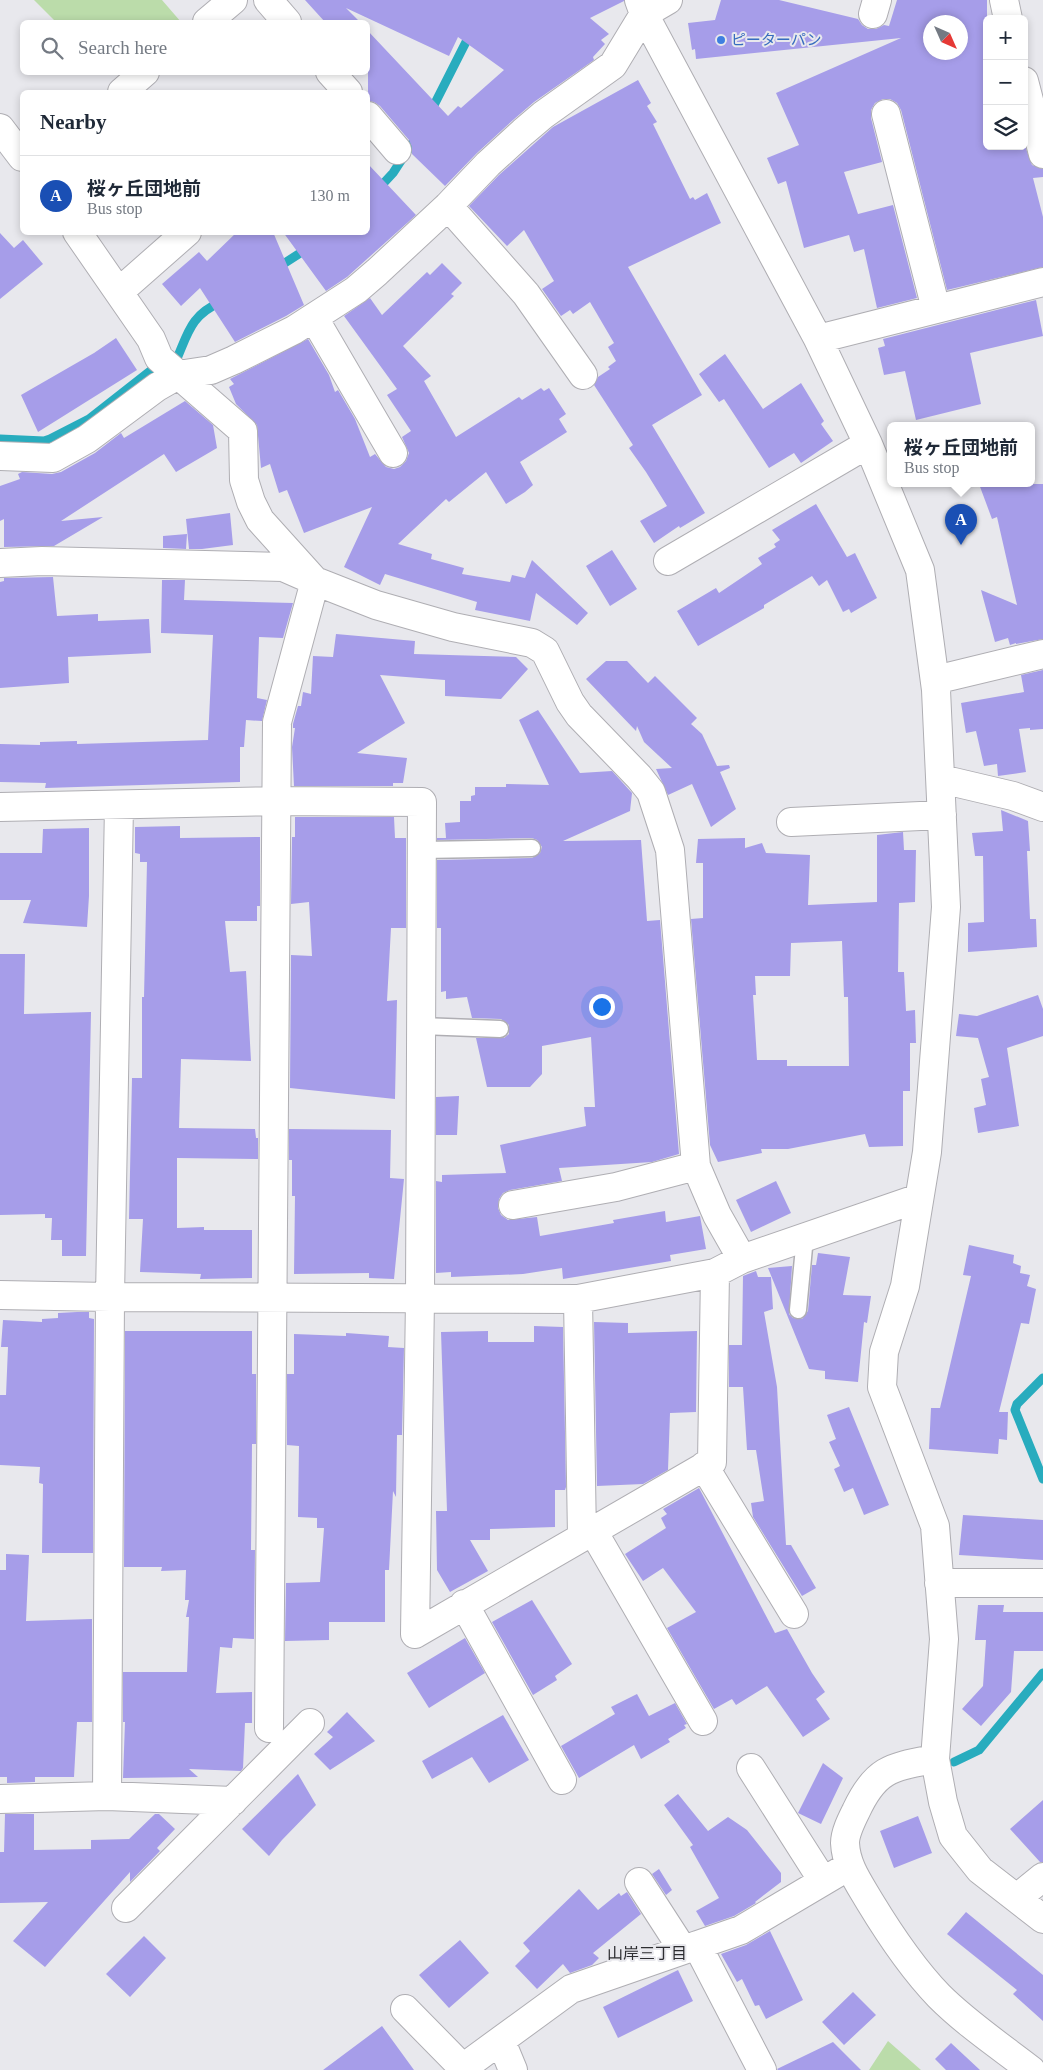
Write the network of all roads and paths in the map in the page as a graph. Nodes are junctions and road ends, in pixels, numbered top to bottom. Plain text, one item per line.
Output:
1 (233, 0) edge
2 (268, 0) edge
3 (668, 0) edge
4 (1004, 0) edge
5 (642, 7) edge
6 (1007, 15) edge
7 (209, 20) edge
8 (285, 20) edge
9 (142, 75) edge
10 (333, 75) edge
11 (124, 90) edge
12 (346, 90) edge
13 (1028, 96) edge
14 (886, 114) dead end
15 (370, 118) edge
16 (0, 128) edge
17 (397, 150) dead end
18 (20, 154) edge
19 (1043, 154) edge
20 (448, 206) junction
21 (79, 235) edge
22 (184, 235) edge
23 (1043, 282) edge
24 (120, 291) junction
25 (936, 309) junction
26 (314, 318) junction
27 (818, 339) junction
28 (178, 375) junction
29 (582, 376) dead end
30 (868, 444) junction
31 (393, 453) dead end
32 (0, 456) edge
33 (668, 561) dead end
34 (0, 563) edge
35 (315, 581) junction
36 (1043, 654) edge
37 (935, 680) junction
38 (941, 779) junction
39 (276, 801) junction
40 (119, 804) junction
41 (0, 806) edge
42 (1043, 807) edge
43 (942, 815) junction
44 (791, 822) dead end
45 (532, 848) dead end
46 (422, 850) junction
47 (421, 1026) junction
48 (500, 1029) dead end
49 (696, 1166) junction
50 (919, 1198) junction
51 (513, 1205) dead end
52 (805, 1237) junction
53 (742, 1259) junction
54 (715, 1273) junction
55 (0, 1295) edge
56 (110, 1297) junction
57 (272, 1298) junction
58 (420, 1299) junction
59 (578, 1299) junction
60 (798, 1310) dead end
61 (704, 1466) junction
62 (587, 1534) junction
63 (939, 1583) junction
64 (1043, 1583) edge
65 (464, 1604) junction
66 (794, 1614) dead end
67 (703, 1721) dead end
68 (310, 1723) dead end
69 (269, 1728) dead end
70 (935, 1759) junction
71 (751, 1768) dead end
72 (562, 1780) dead end
73 (107, 1796) junction
74 (0, 1799) edge
75 (233, 1800) junction
76 (849, 1866) junction
77 (1043, 1877) edge
78 (823, 1880) junction
79 (639, 1882) dead end
80 (1017, 1898) junction
81 (126, 1908) dead end
82 (1043, 1919) edge
83 (690, 1948) junction
84 (405, 2010) dead end
85 (501, 2041) junction
86 (462, 2069) edge
87 (513, 2070) edge
88 (762, 2070) edge
89 (1031, 2070) edge

1 - 7 street
2 - 8 street
3 - 5 street
4 - 6 street
5 - 20 street
5 - 27 street
9 - 11 street
10 - 12 street
13 - 19 street
14 - 25 street
15 - 17 street
16 - 18 street
20 - 26 street
20 - 29 street
21 - 24 street
22 - 24 street
23 - 25 street
24 - 28 street
25 - 27 street
26 - 28 street
26 - 31 street
27 - 30 street
28 - 32 street
28 - 35 street
30 - 33 street
30 - 37 street
34 - 35 street
35 - 39 street
35 - 49 street
36 - 37 street
37 - 38 street
38 - 42 street
38 - 43 street
39 - 40 street
39 - 46 street
39 - 57 street
40 - 41 street
40 - 56 street
43 - 44 street
43 - 50 street
45 - 46 lane
46 - 47 street
47 - 48 lane
47 - 58 street
49 - 51 street
49 - 53 street
50 - 52 street
50 - 63 street
52 - 53 street
52 - 60 lane
53 - 54 street
54 - 59 street
54 - 61 street
55 - 56 street
56 - 57 street
56 - 73 street
57 - 58 street
57 - 69 street
58 - 59 street
58 - 65 street
59 - 62 street
61 - 62 street
61 - 66 street
62 - 65 street
62 - 67 street
63 - 64 street
63 - 70 street
65 - 72 street
68 - 75 street
70 - 76 street
70 - 80 street
71 - 78 street
73 - 74 street
73 - 75 street
75 - 81 street
76 - 78 street
76 - 89 street
77 - 80 street
78 - 83 street
79 - 83 street
80 - 82 street
83 - 85 street
83 - 88 street
84 - 86 street
85 - 86 street
85 - 87 street

